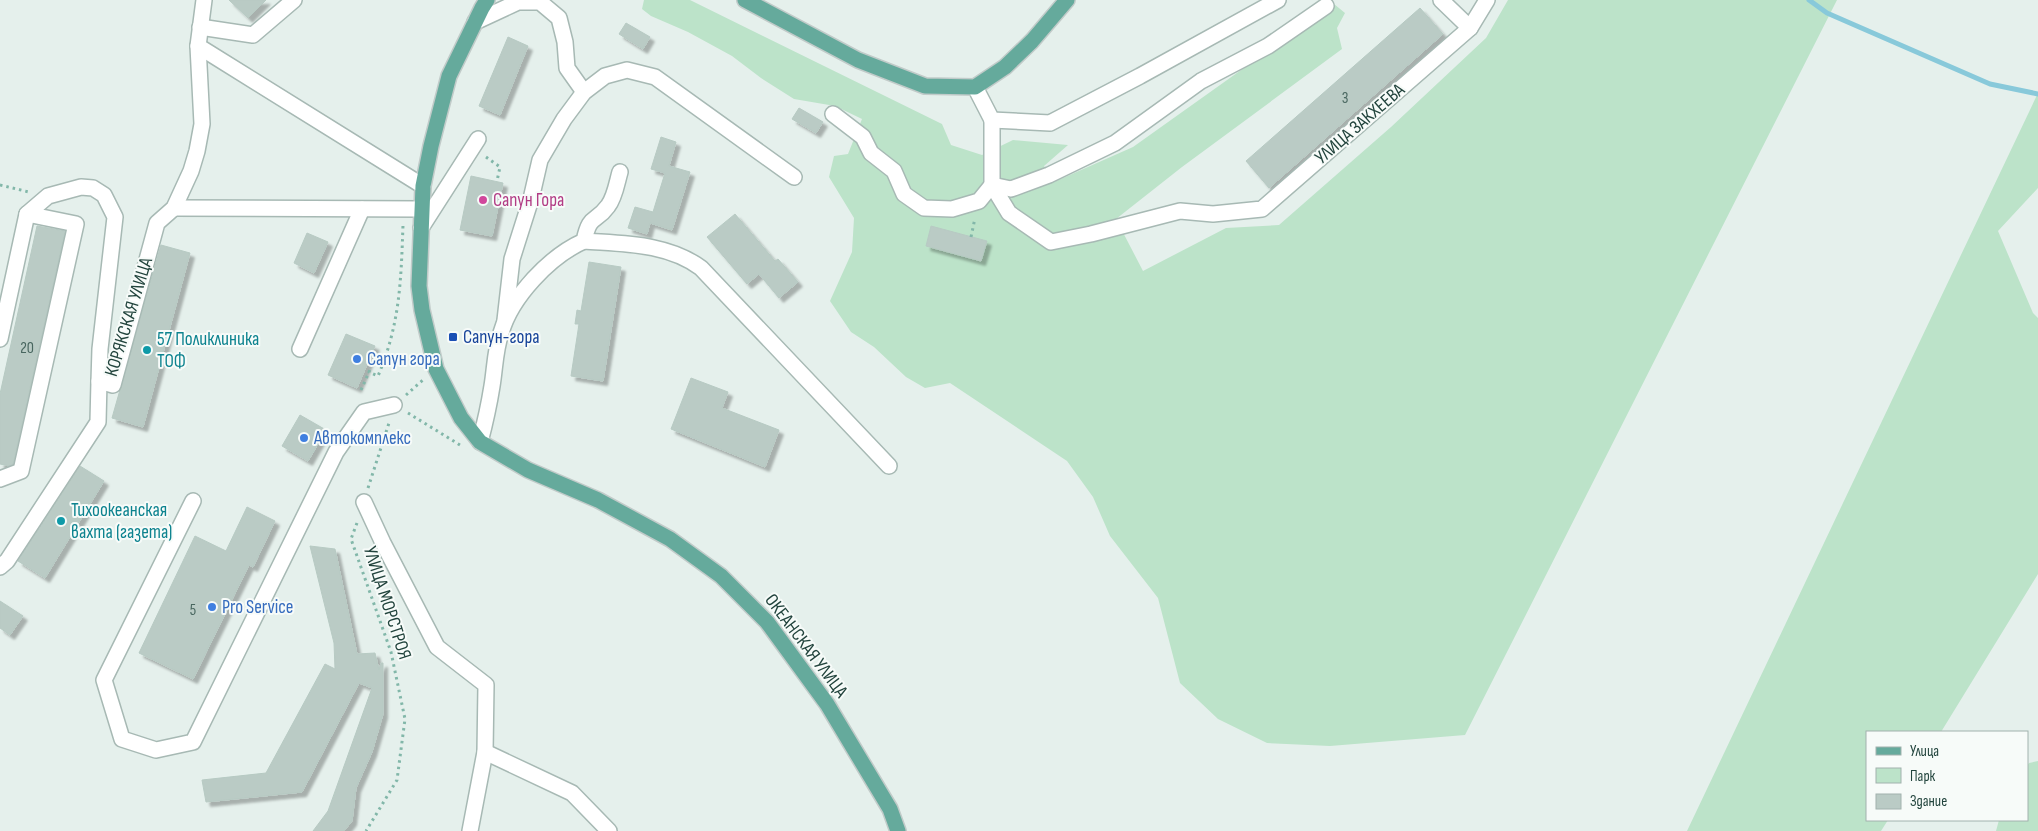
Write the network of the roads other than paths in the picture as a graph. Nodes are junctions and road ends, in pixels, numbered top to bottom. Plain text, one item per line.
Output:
1 (204, 0) edge
2 (294, 0) edge
3 (488, 0) edge
4 (745, 0) edge
5 (1067, 0) edge
6 (1278, 0) edge
7 (1441, 0) edge
8 (1487, 0) edge
9 (1326, 6) dead end
10 (475, 22) junction
11 (200, 27) junction
12 (1470, 28) junction
13 (198, 46) junction
14 (975, 87) junction
15 (584, 92) junction
16 (833, 114) dead end
17 (992, 120) junction
18 (478, 139) dead end
19 (620, 172) dead end
20 (794, 177) dead end
21 (992, 185) junction
22 (423, 186) junction
23 (174, 208) junction
24 (362, 209) junction
25 (421, 209) junction
26 (27, 214) junction
27 (421, 228) junction
28 (584, 241) junction
29 (505, 320) junction
30 (0, 339) edge
31 (300, 348) dead end
32 (99, 381) junction
33 (394, 405) road end
34 (473, 445) junction
35 (889, 466) dead end
36 (0, 479) edge
37 (192, 501) dead end
38 (364, 502) road end
39 (0, 566) edge
40 (485, 752) junction
41 (470, 831) edge
42 (609, 831) edge
43 (898, 831) edge

1 - 11 street, КОРЯКСКАЯ УЛИЦА
2 - 11 street
3 - 10 main road, ОКЕАНСКАЯ УЛИЦА
4 - 14 main road
5 - 14 main road
6 - 17 street
7 - 12 street
8 - 12 street, УЛИЦА ЗАКХЕЕВА
9 - 21 street
10 - 15 street
10 - 22 main road, ОКЕАНСКАЯ УЛИЦА
11 - 13 street, КОРЯКСКАЯ УЛИЦА
12 - 21 street, УЛИЦА ЗАКХЕЕВА
13 - 22 street
13 - 23 street, КОРЯКСКАЯ УЛИЦА
14 - 17 street
15 - 20 street
15 - 29 street
16 - 21 street
17 - 21 street
18 - 27 street
19 - 28 street
22 - 25 main road, ОКЕАНСКАЯ УЛИЦА
23 - 24 street
23 - 32 street, КОРЯКСКАЯ УЛИЦА
24 - 25 street
24 - 31 street
25 - 27 main road, ОКЕАНСКАЯ УЛИЦА
26 - 30 street
26 - 32 street, КОРЯКСКАЯ УЛИЦА
26 - 36 street
27 - 34 main road, ОКЕАНСКАЯ УЛИЦА
28 - 29 street
28 - 35 street
29 - 34 street
32 - 39 street
33 - 37 street
34 - 43 main road, ОКЕАНСКАЯ УЛИЦА
38 - 40 street
40 - 41 street
40 - 42 street

